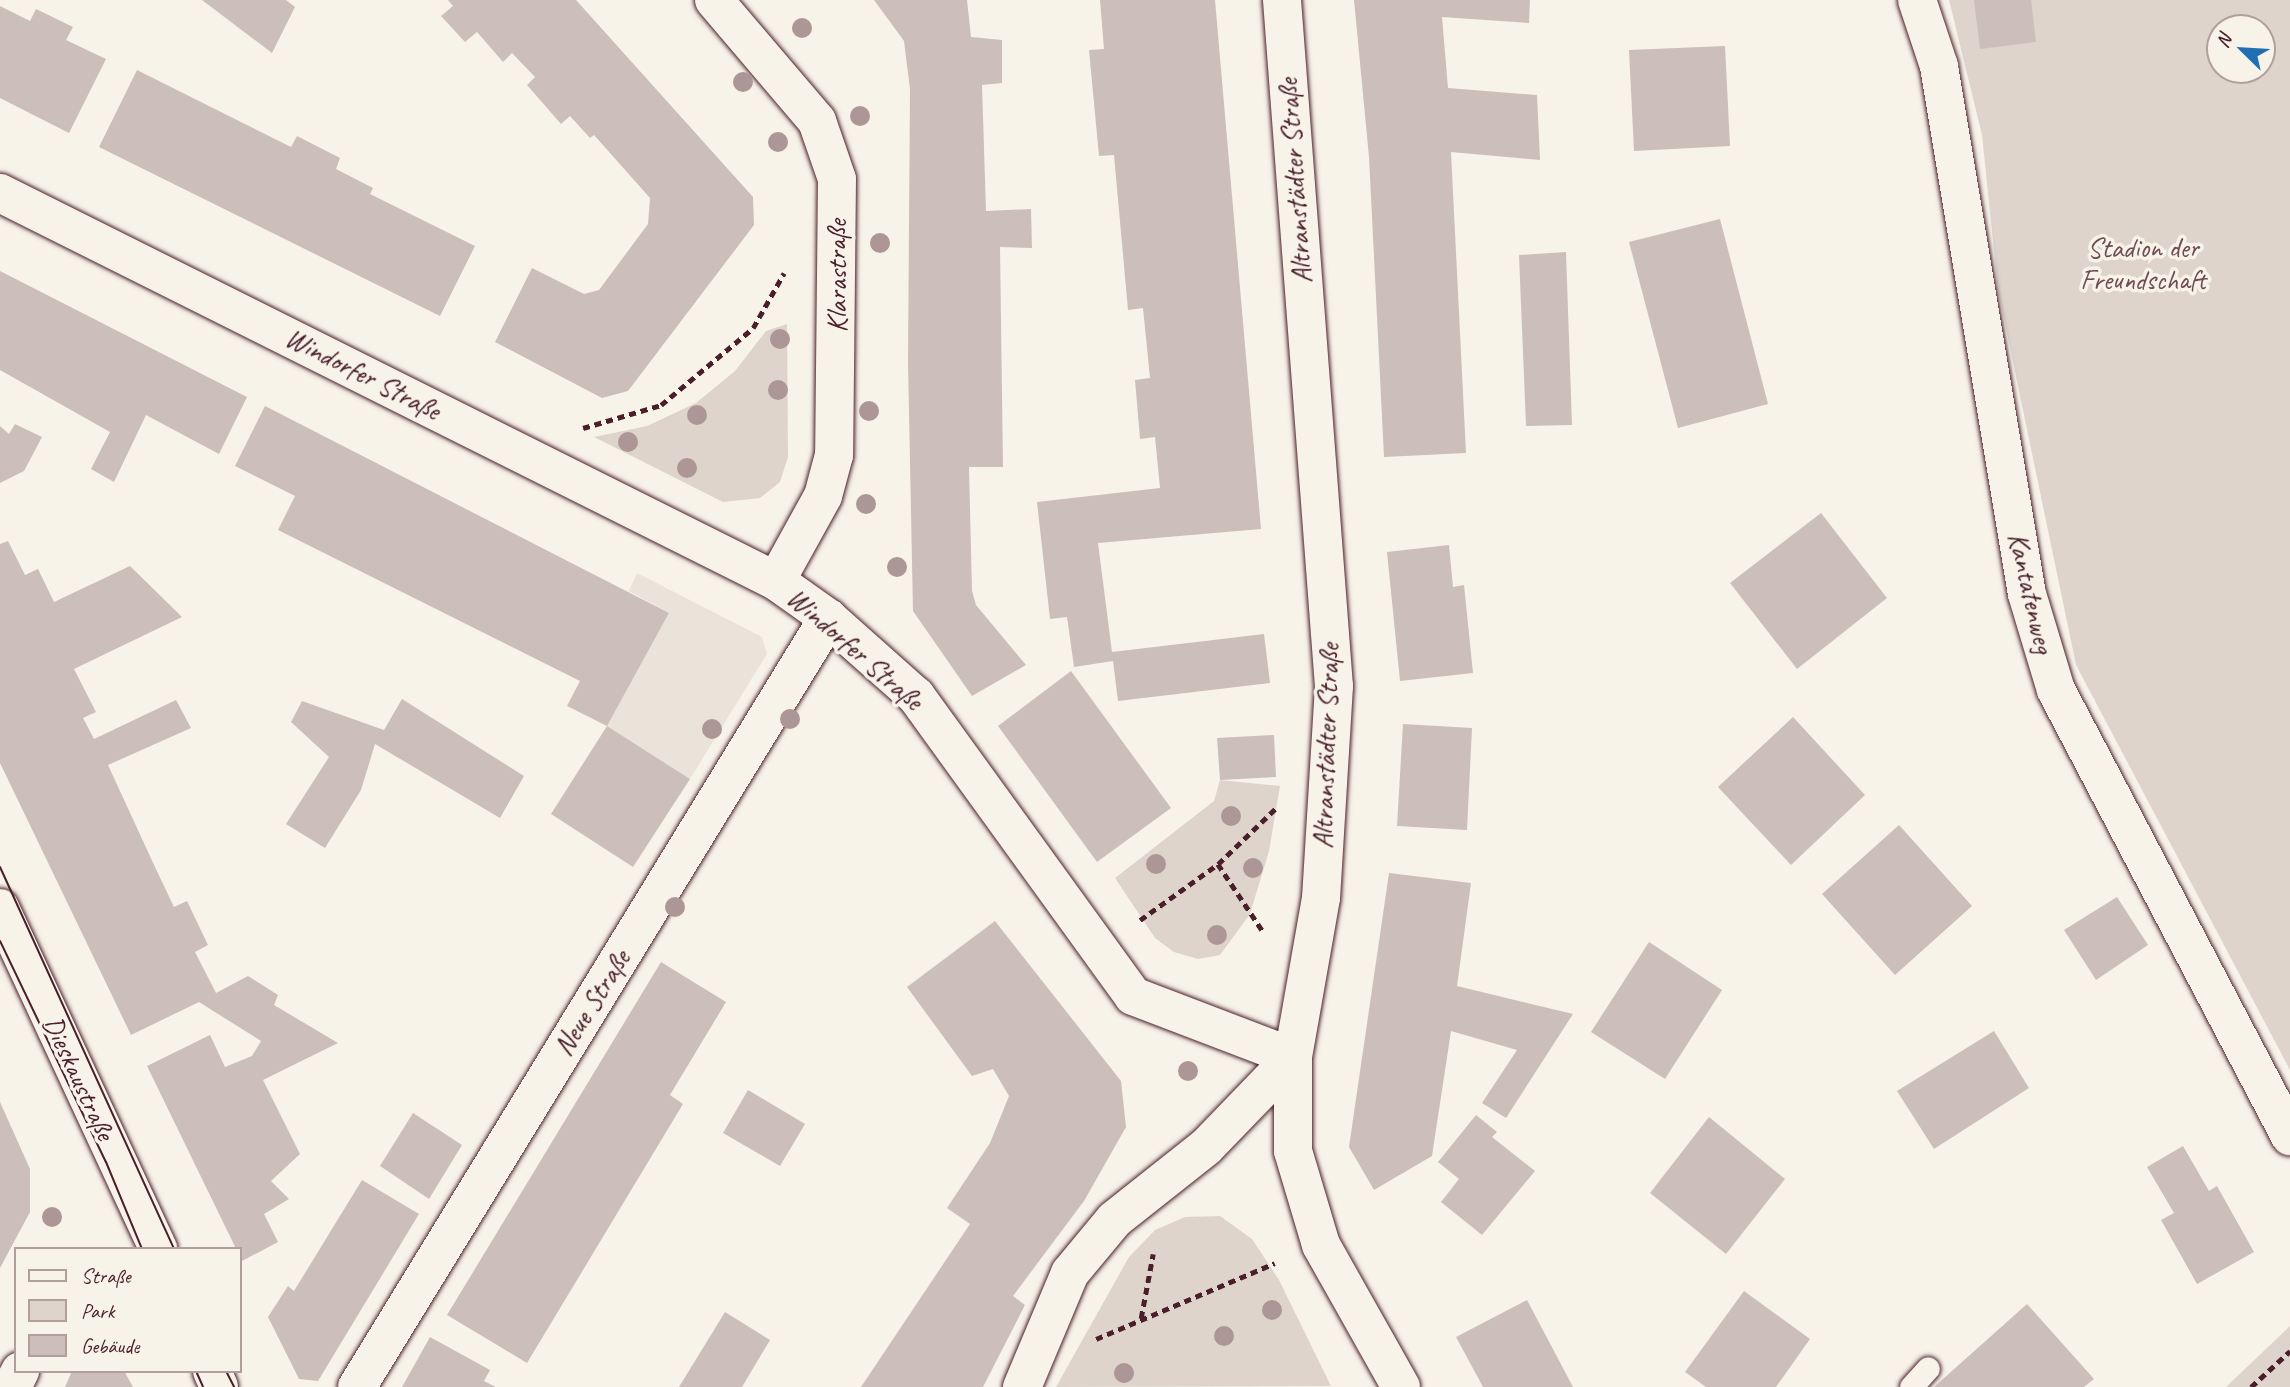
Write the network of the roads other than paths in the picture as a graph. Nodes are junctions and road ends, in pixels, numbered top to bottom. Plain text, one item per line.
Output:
1 (714, 0) edge
2 (1282, 0) edge
3 (1917, 0) edge
4 (0, 192) edge
5 (776, 580) junction
6 (828, 618) junction
7 (0, 908) edge
8 (1293, 1057) junction
9 (2290, 1136) edge
10 (157, 1247) edge
11 (1928, 1368) dead end
12 (1026, 1377) edge
13 (357, 1387) edge
14 (1401, 1387) edge
15 (1911, 1387) edge

1 - 5 street, Klarastraße
2 - 8 street, Altranstädter Straße
3 - 9 street, Kantatenweg
4 - 5 street, Windorfer Straße
5 - 6 street, Windorfer Straße
6 - 8 street, Windorfer Straße
6 - 13 street, Neue Straße
7 - 10 street, Dieskaustraße
8 - 12 street
8 - 14 street
11 - 15 lane

